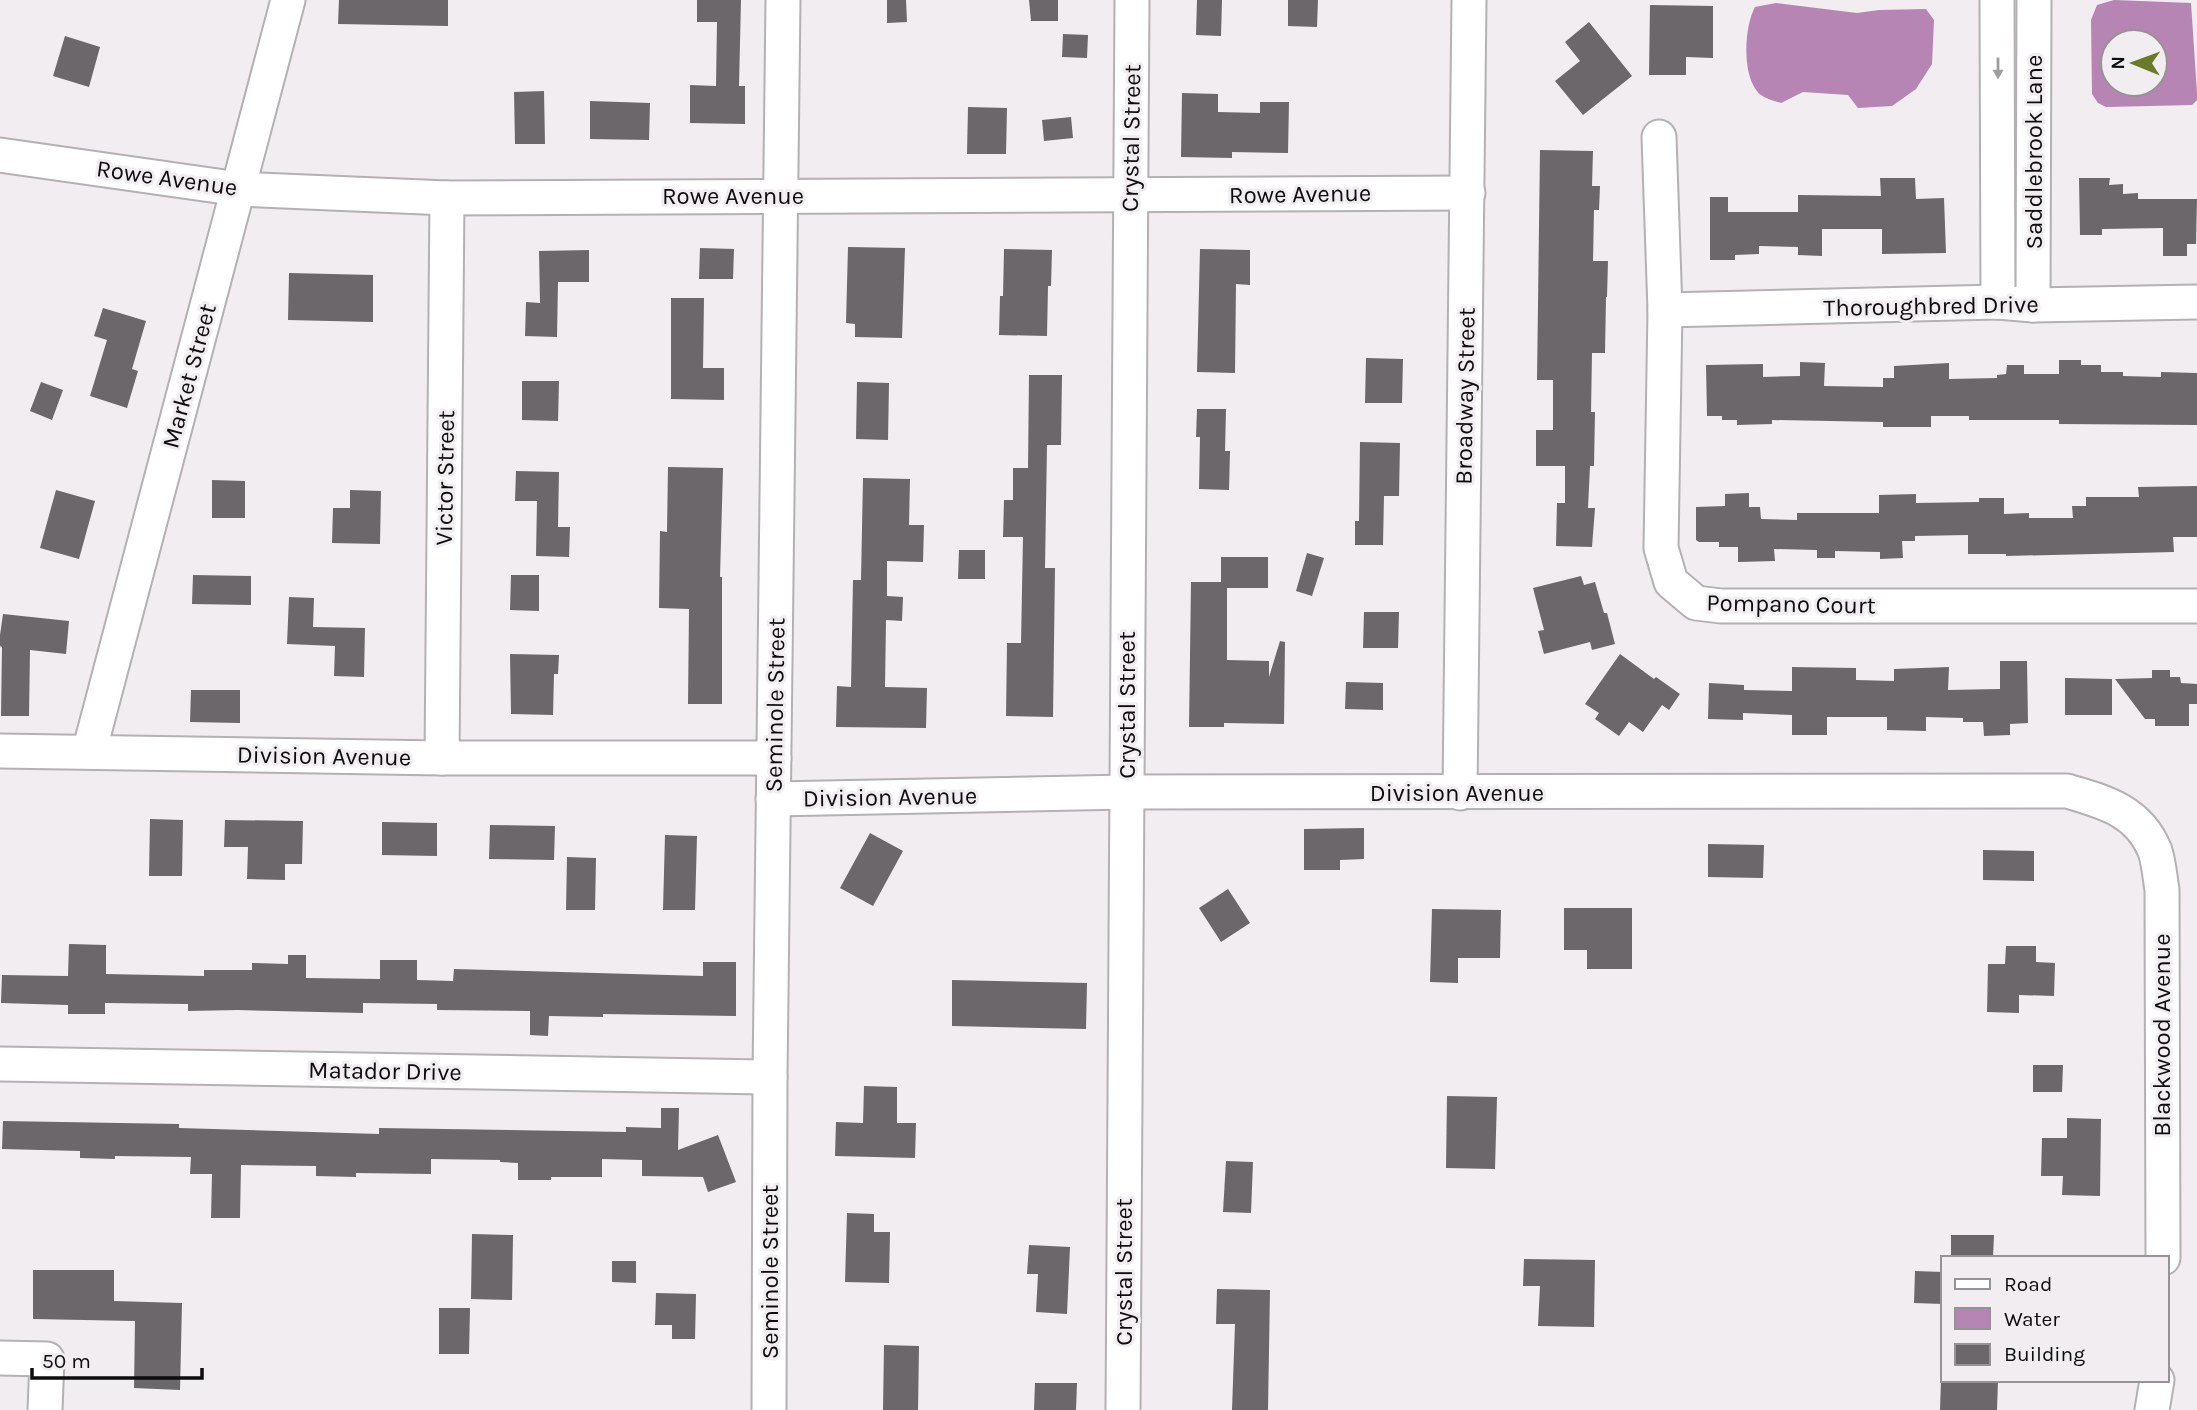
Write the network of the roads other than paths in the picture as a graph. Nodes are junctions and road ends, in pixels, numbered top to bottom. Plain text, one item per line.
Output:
1 (288, 0) edge
2 (783, 0) edge
3 (1132, 0) edge
4 (1469, 0) edge
5 (1997, 0) edge
6 (2034, 0) edge
7 (1659, 137) dead end
8 (0, 155) edge
9 (239, 189) junction
10 (1468, 193) junction
11 (782, 195) junction
12 (1130, 196) junction
13 (447, 198) junction
14 (1998, 302) junction
15 (2197, 303) edge
16 (2033, 304) junction
17 (1665, 310) junction
18 (2197, 606) edge
19 (0, 751) edge
20 (89, 752) junction
21 (442, 758) junction
22 (774, 758) junction
23 (1127, 793) junction
24 (1460, 793) junction
25 (773, 799) junction
26 (2134, 819) joint
27 (0, 1064) edge
28 (770, 1077) junction
29 (2163, 1256) edge
30 (0, 1358) edge
31 (2157, 1382) edge
32 (45, 1410) edge
33 (769, 1410) edge
34 (1123, 1410) edge
35 (2152, 1410) edge

1 - 9 street, Market Street
2 - 11 street, Seminole Street
3 - 12 street, Crystal Street
4 - 10 street, Broadway Street
5 -> 14 street, Saddlebrook Lane
6 - 16 street, Saddlebrook Lane
7 - 17 street, Pompano Court
8 - 9 street, Rowe Avenue
9 - 13 street, Rowe Avenue
9 - 20 street, Market Street
10 - 12 street, Rowe Avenue
10 - 24 street, Broadway Street
11 - 12 street, Rowe Avenue
11 - 13 street, Rowe Avenue
11 - 22 street, Seminole Street
12 - 23 street, Crystal Street
13 - 21 street, Victor Street
14 - 16 street, Thoroughbred Drive
14 - 17 street, Thoroughbred Drive
15 - 16 street, Thoroughbred Drive
17 - 18 street, Pompano Court
19 - 20 street, Division Avenue
20 - 21 street, Division Avenue
21 - 22 street, Division Avenue
22 - 25 street, Seminole Street
23 - 24 street, Division Avenue
23 - 25 street, Division Avenue
23 - 34 street, Crystal Street
24 - 26 street, Division Avenue
25 - 28 street, Seminole Street
26 - 29 street, Blackwood Avenue
27 - 28 street, Matador Drive
28 - 33 street, Seminole Street
30 - 32 street
31 - 35 street

